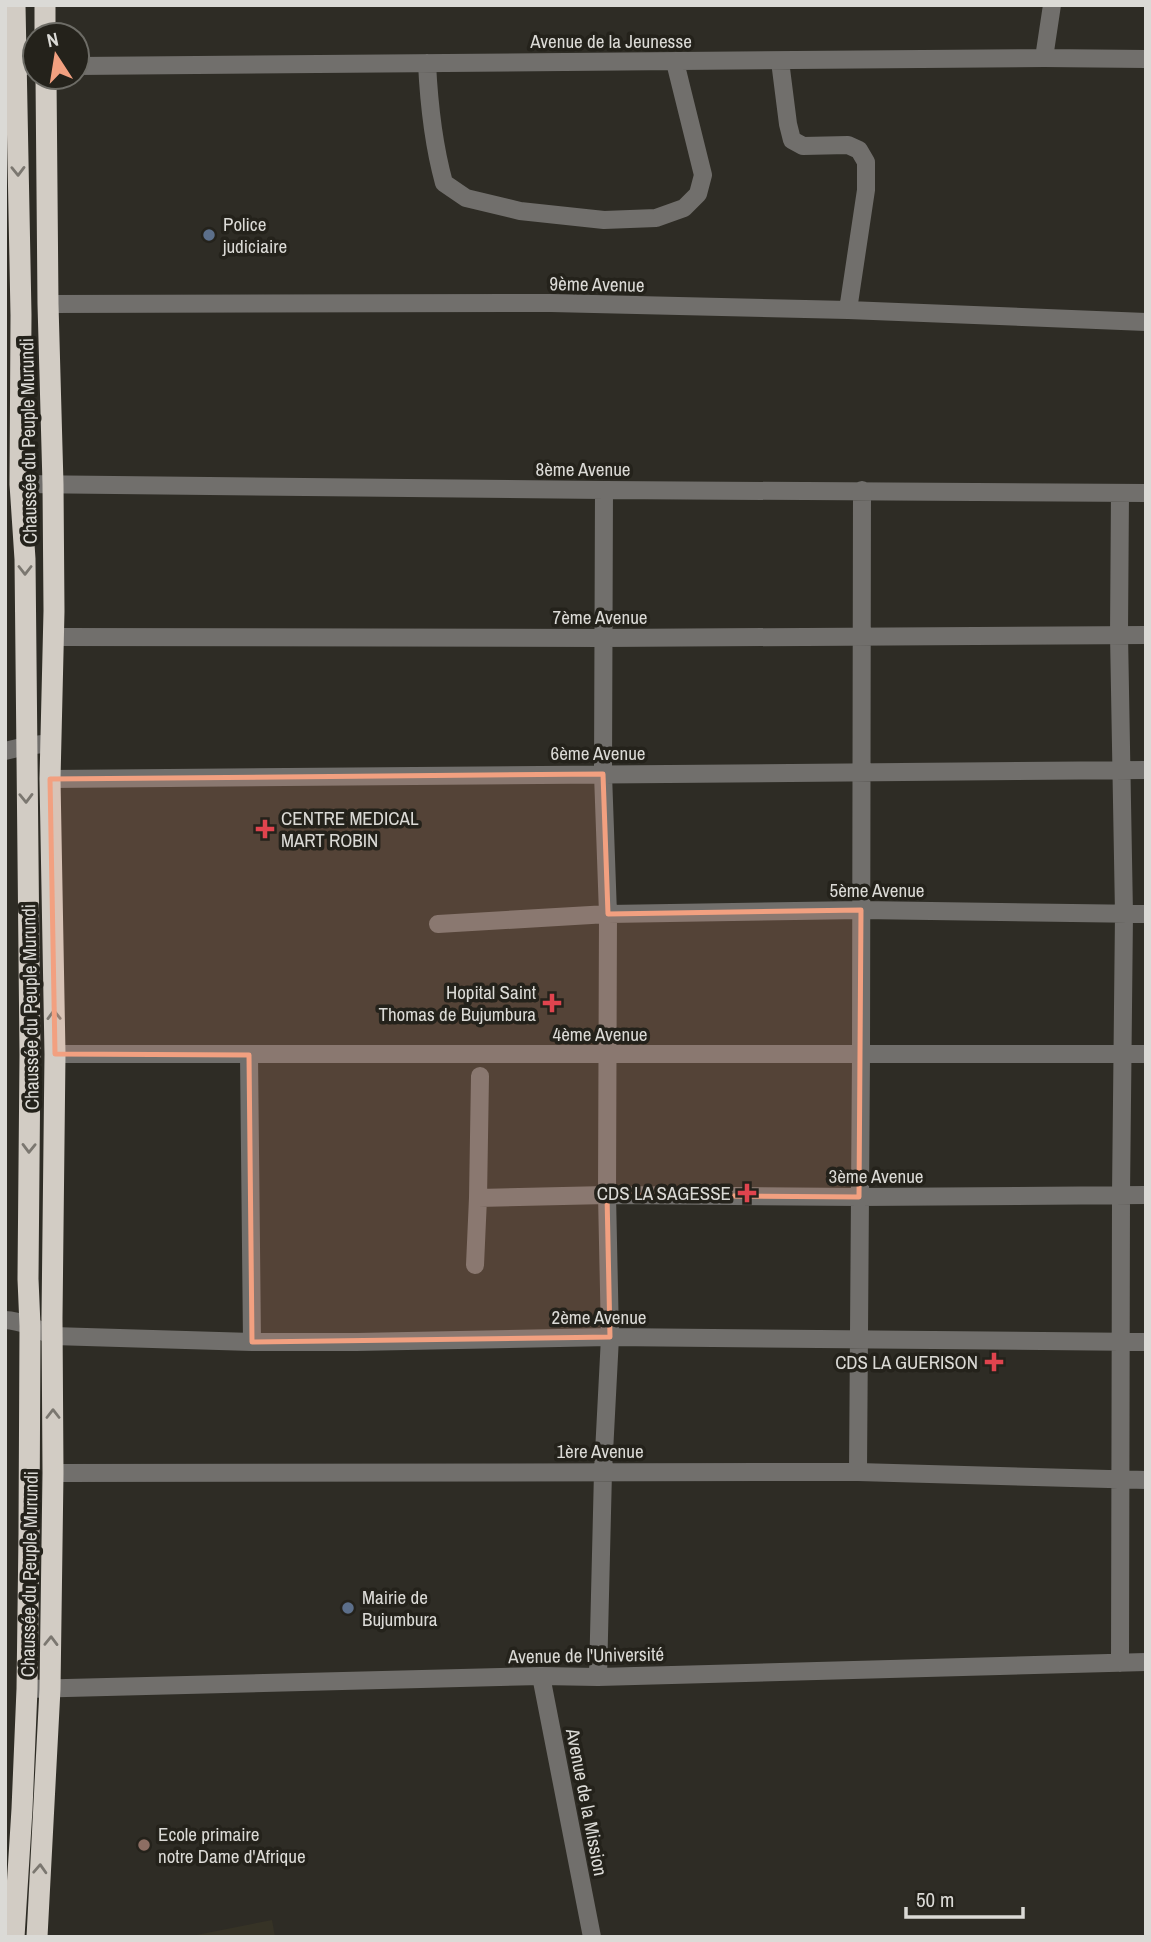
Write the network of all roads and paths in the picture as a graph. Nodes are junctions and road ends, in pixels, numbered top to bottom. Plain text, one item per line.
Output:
1 (15, 5) edge
2 (1052, 5) edge
3 (21, 38) edge
4 (1044, 58) junction
5 (1146, 59) edge
6 (780, 61) junction
7 (675, 62) junction
8 (427, 63) junction
9 (91, 66) edge
10 (25, 91) edge
11 (46, 91) edge
12 (48, 304) junction
13 (848, 310) junction
14 (1146, 322) edge
15 (20, 484) junction
16 (53, 484) junction
17 (604, 490) junction
18 (862, 490) junction
19 (1120, 493) junction
20 (1146, 493) edge
21 (1119, 634) junction
22 (1146, 635) edge
23 (861, 636) junction
24 (54, 637) junction
25 (604, 638) junction
26 (51, 743) junction
27 (16, 748) edge
28 (1120, 770) junction
29 (1146, 770) edge
30 (603, 774) junction
31 (861, 774) junction
32 (50, 779) junction
33 (860, 910) junction
34 (608, 914) junction
35 (1124, 914) junction
36 (1146, 914) edge
37 (438, 925) dead end
38 (1122, 1054) junction
39 (1146, 1054) edge
40 (55, 1055) junction
41 (249, 1055) junction
42 (609, 1055) junction
43 (861, 1055) junction
44 (480, 1076) dead end
45 (607, 1195) junction
46 (1121, 1195) junction
47 (1146, 1195) edge
48 (859, 1197) junction
49 (478, 1198) junction
50 (475, 1265) dead end
51 (5, 1320) edge
52 (30, 1326) junction
53 (53, 1336) junction
54 (610, 1337) junction
55 (858, 1340) junction
56 (1121, 1341) junction
57 (252, 1342) junction
58 (1146, 1342) edge
59 (603, 1472) junction
60 (858, 1472) junction
61 (53, 1473) junction
62 (1146, 1480) edge
63 (1120, 1481) junction
64 (1146, 1662) edge
65 (1120, 1663) junction
66 (541, 1676) junction
67 (598, 1677) junction
68 (27, 1689) junction
69 (50, 1689) junction
70 (14, 1808) edge
71 (14, 1937) edge
72 (37, 1937) edge
73 (592, 1937) edge

1 - 3 highway, Chaussée du Peuple Murundi
2 - 4 street
4 - 5 street, Avenue de la Jeunesse
4 - 6 street, Avenue de la Jeunesse
6 - 7 street, Avenue de la Jeunesse
6 - 13 street
7 - 8 street, Avenue de la Jeunesse
7 - 8 street
8 - 9 street, Avenue de la Jeunesse
10 -> 15 highway, Chaussée du Peuple Murundi
11 - 12 highway, Chaussée du Peuple Murundi
12 - 13 street, 9ème Avenue
12 - 16 highway, Chaussée du Peuple Murundi
13 - 14 street, 9ème Avenue
15 - 16 street, 8ème Avenue
15 -> 27 highway, Chaussée du Peuple Murundi
16 - 17 street, 8ème Avenue
16 - 24 highway, Chaussée du Peuple Murundi
17 - 18 street, 8ème Avenue
17 - 25 street
18 - 19 street, 8ème Avenue
18 - 23 street
19 - 20 street, 8ème Avenue
19 - 21 street
21 - 22 street, 7ème Avenue
21 - 23 street, 7ème Avenue
21 - 28 street
23 - 25 street, 7ème Avenue
23 - 31 street
24 - 25 street, 7ème Avenue
24 - 26 highway, Chaussée du Peuple Murundi
25 - 30 street
26 - 27 street
26 - 32 highway, Chaussée du Peuple Murundi
27 -> 52 highway, Chaussée du Peuple Murundi
28 - 29 street, 6ème Avenue
28 - 31 street, 6ème Avenue
28 - 35 street
30 - 31 street, 6ème Avenue
30 - 32 street, 6ème Avenue
30 - 34 street
31 - 33 street
40 -> 32 highway, Chaussée du Peuple Murundi
33 - 34 street, 5ème Avenue
33 - 35 street, 5ème Avenue
33 - 43 street
34 - 37 street, 5ème Avenue
34 - 42 street
35 - 36 street, 5ème Avenue
35 - 38 street
38 - 39 street, 4ème Avenue
38 - 43 street, 4ème Avenue
38 - 46 street
40 - 41 street, 4ème Avenue
40 - 53 highway, Chaussée du Peuple Murundi
41 - 42 street, 4ème Avenue
41 - 57 street
42 - 43 street, 4ème Avenue
42 - 45 street
43 - 48 street
44 - 49 street
45 - 48 street, 3ème Avenue
45 - 49 street, 3ème Avenue
45 - 54 street
46 - 47 street, 3ème Avenue
46 - 48 street, 3ème Avenue
46 - 56 street
48 - 55 street
49 - 50 street
51 - 52 street
52 - 53 street
52 - 68 highway, Chaussée du Peuple Murundi
53 - 57 street, 2ème Avenue
61 -> 53 highway, Chaussée du Peuple Murundi
54 - 55 street, 2ème Avenue
54 - 57 street, 2ème Avenue
54 - 59 street
55 - 56 street, 2ème Avenue
55 - 60 street
56 - 58 street, 2ème Avenue
56 - 63 street
59 - 60 street, 1ère Avenue
59 - 61 street, 1ère Avenue
59 - 67 street
60 - 63 street, 1ère Avenue
69 -> 61 highway, Chaussée du Peuple Murundi
62 - 63 street, 1ère Avenue
63 - 65 street
64 - 65 street, Avenue de l'Université
65 - 67 street, Avenue de l'Université
66 - 67 street, Avenue de l'Université
66 - 69 street, Avenue de l'Université
66 - 73 street, Avenue de la Mission
68 - 69 street, Avenue de l'Université
68 - 70 highway, Chaussée du Peuple Murundi
72 -> 69 highway, Chaussée du Peuple Murundi
70 - 71 highway, Chaussée du Peuple Murundi

